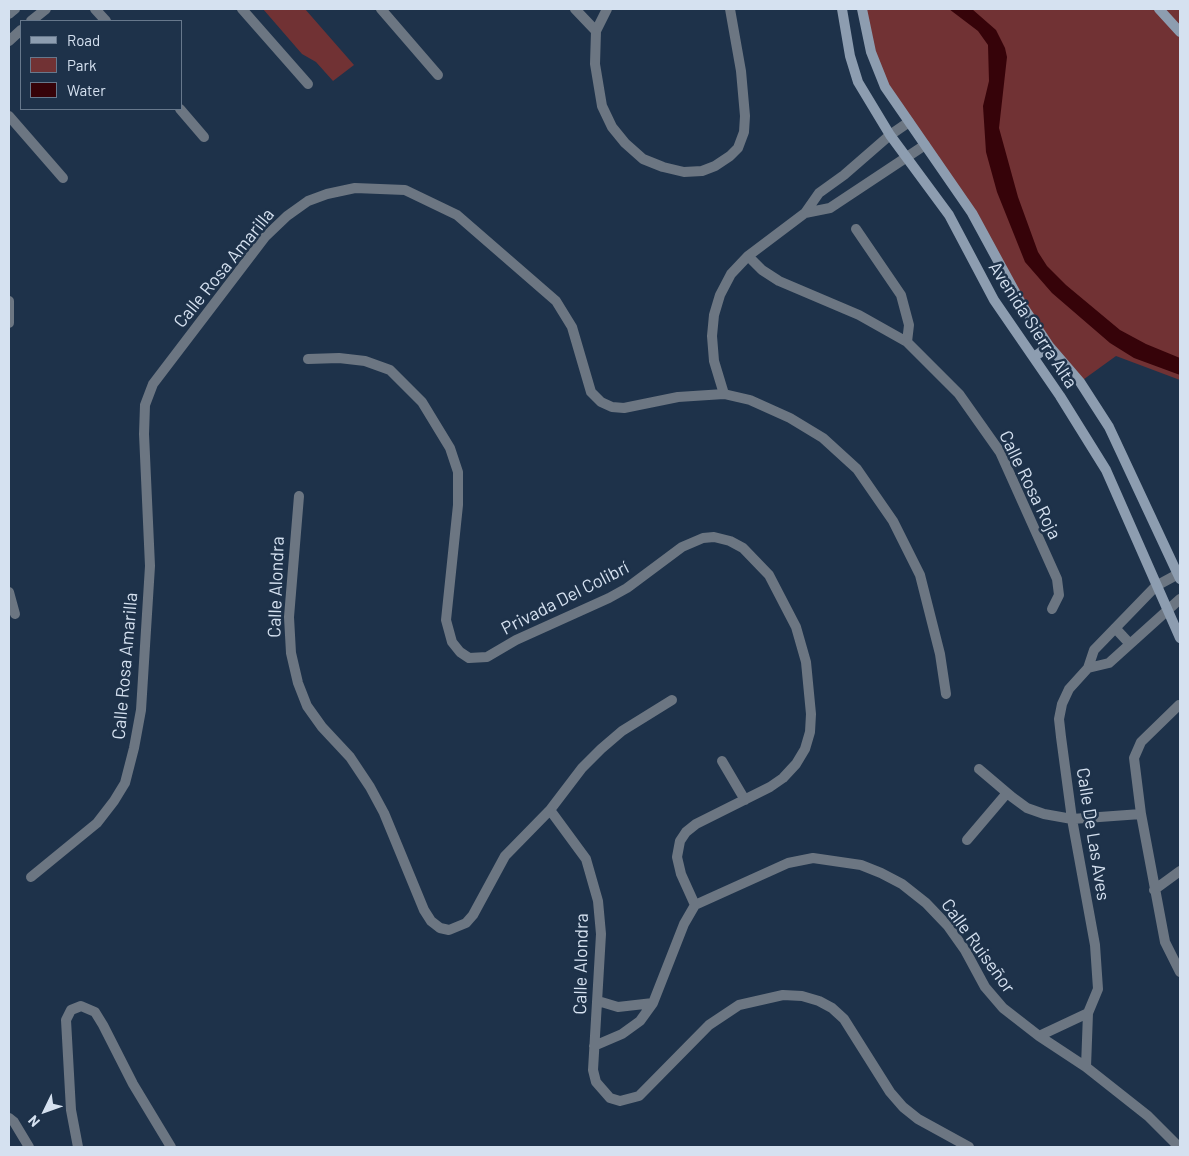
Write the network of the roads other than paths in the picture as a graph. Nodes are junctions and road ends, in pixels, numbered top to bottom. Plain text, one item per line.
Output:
1 (15, 9) edge
2 (46, 9) edge
3 (95, 9) edge
4 (242, 9) edge
5 (381, 9) edge
6 (575, 9) edge
7 (607, 9) edge
8 (730, 9) edge
9 (842, 9) edge
10 (862, 9) edge
11 (1159, 9) edge
12 (9, 14) edge
13 (32, 20) edge
14 (105, 20) edge
15 (20, 31) edge
16 (596, 31) junction
17 (1180, 32) edge
18 (9, 41) edge
19 (438, 75) dead end
20 (308, 84) dead end
21 (181, 110) edge
22 (9, 116) edge
23 (909, 122) junction
24 (890, 135) junction
25 (204, 137) dead end
26 (925, 144) junction
27 (907, 156) junction
28 (844, 174) junction
29 (63, 178) dead end
30 (856, 190) junction
31 (805, 213) junction
32 (856, 229) dead end
33 (748, 256) junction
34 (9, 301) edge
35 (9, 323) edge
36 (907, 342) junction
37 (1049, 346) junction
38 (1034, 358) junction
39 (308, 359) dead end
40 (724, 394) junction
41 (299, 496) dead end
42 (1179, 575) edge
43 (1156, 586) junction
44 (9, 592) edge
45 (1180, 600) edge
46 (1052, 609) dead end
47 (1168, 609) junction
48 (15, 614) dead end
49 (1116, 628) junction
50 (1180, 638) edge
51 (1130, 644) junction
52 (1088, 668) junction
53 (946, 694) dead end
54 (672, 700) dead end
55 (1179, 705) dead end
56 (722, 761) dead end
57 (979, 768) dead end
58 (1007, 793) junction
59 (745, 800) junction
60 (550, 810) junction
61 (1141, 814) junction
62 (1072, 819) junction
63 (967, 840) dead end
64 (1180, 871) edge
65 (31, 877) dead end
66 (1154, 890) junction
67 (695, 905) junction
68 (1180, 972) edge
69 (598, 1001) junction
70 (654, 1003) junction
71 (1088, 1013) junction
72 (1039, 1036) junction
73 (594, 1046) junction
74 (1086, 1067) junction
75 (9, 1118) edge
76 (29, 1147) edge
77 (78, 1147) edge
78 (171, 1147) edge
79 (968, 1147) edge
80 (1179, 1147) edge

1 - 12 street
2 - 13 street
3 - 14 street
4 - 20 street
5 - 19 street
6 - 16 street
7 - 16 street
8 - 16 street
9 - 24 street, Avenida Sierra Alta
10 - 23 street, Avenida Sierra Alta
11 - 17 street
15 - 18 street
21 - 25 street
22 - 29 street
23 - 24 street
23 - 26 street, Avenida Sierra Alta
24 - 27 street, Avenida Sierra Alta
24 - 28 street
26 - 27 street
26 - 37 street, Avenida Sierra Alta
27 - 30 street
27 - 38 street, Avenida Sierra Alta
28 - 30 street
28 - 31 street
30 - 31 street
31 - 33 street
32 - 36 street
33 - 36 street, Calle Rosa Roja
33 - 40 street
34 - 35 street
36 - 46 street, Calle Rosa Roja
37 - 38 street
37 - 42 street, Avenida Sierra Alta
38 - 43 street, Avenida Sierra Alta
39 - 59 street, Privada Del Colibrí
40 - 53 street, Calle Rosa Amarilla
40 - 65 street, Calle Rosa Amarilla
41 - 60 street, Calle Alondra
42 - 43 street, Calle De Las Aves
43 - 47 street, Avenida Sierra Alta
43 - 49 street, Calle De Las Aves
44 - 48 street
45 - 47 street, Calle De Las Aves
47 - 50 street, Avenida Sierra Alta
47 - 51 street, Calle De Las Aves
49 - 51 street
49 - 52 street, Calle De Las Aves
51 - 52 street, Calle De Las Aves
52 - 62 street, Calle De Las Aves
54 - 60 street
55 - 61 street
56 - 59 street
57 - 58 street
58 - 62 street
58 - 63 street
59 - 67 street, Privada Del Colibrí
60 - 69 street, Calle Alondra
61 - 62 street
61 - 66 street
62 - 71 street, Calle De Las Aves
64 - 66 street
66 - 68 street
67 - 70 street
67 - 72 street, Calle Ruiseñor
69 - 70 street
69 - 73 street, Calle Alondra
70 - 73 street
71 - 72 street
71 - 74 street, Calle De Las Aves
72 - 74 street, Calle Ruiseñor
73 - 79 street, Calle Alondra
74 - 80 street, Calle Ruiseñor
75 - 76 street
77 - 78 street

